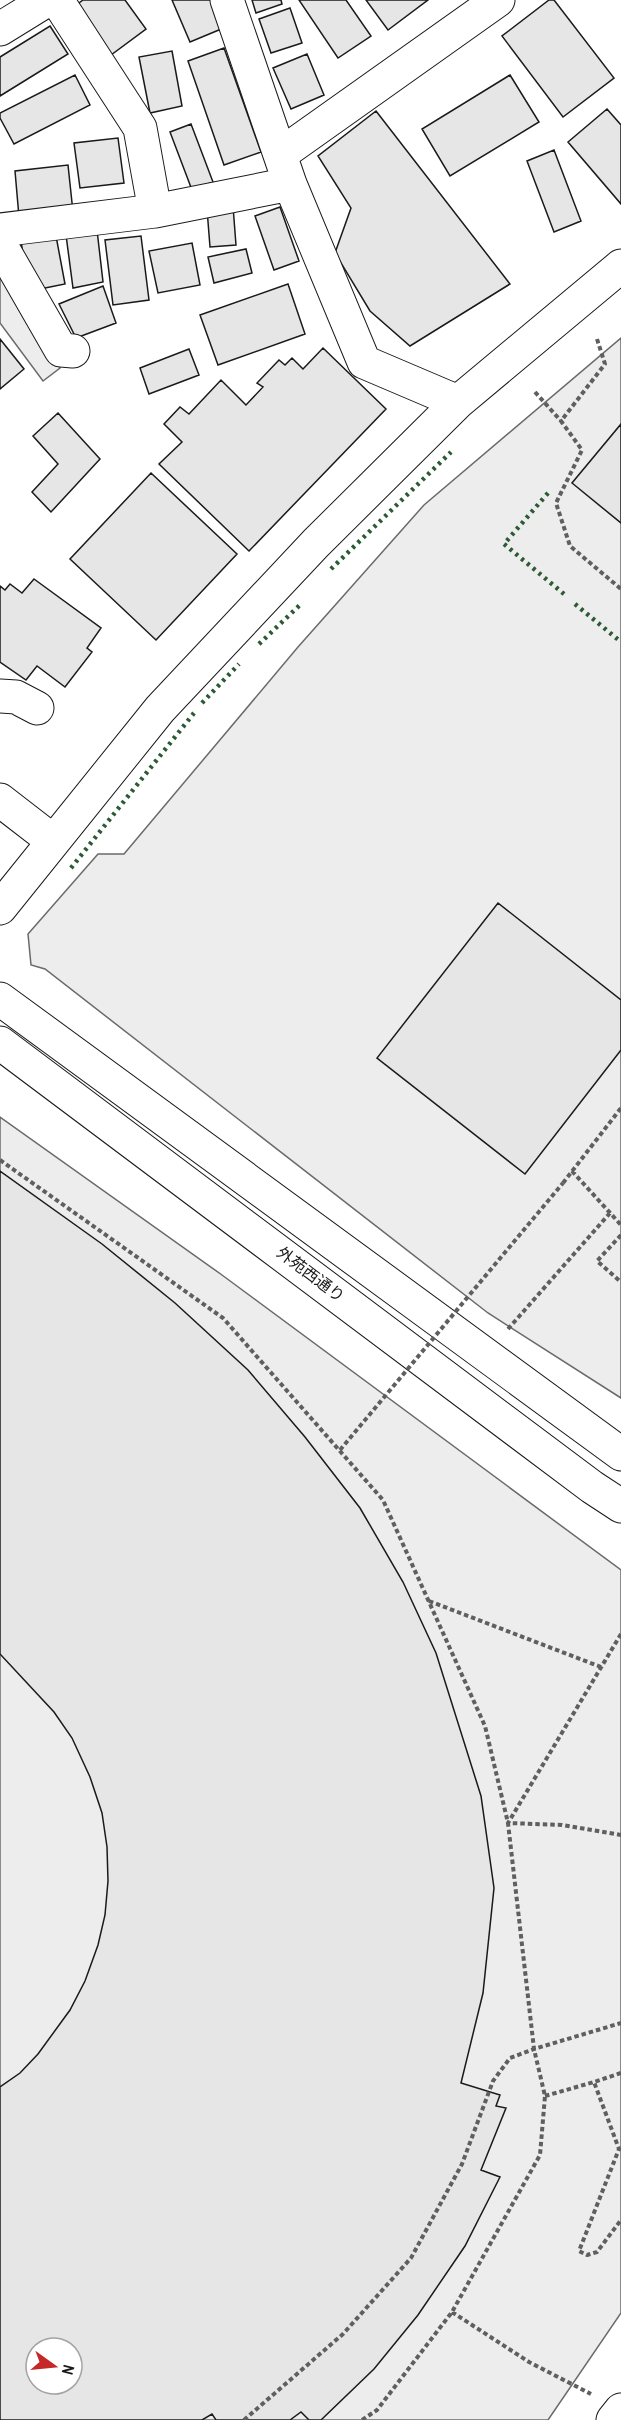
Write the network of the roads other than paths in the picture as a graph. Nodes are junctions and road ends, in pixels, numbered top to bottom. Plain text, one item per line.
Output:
1 (47, 0) edge
2 (57, 0) edge
3 (227, 0) edge
4 (498, 0) edge
5 (0, 29) edge
6 (285, 169) junction
7 (155, 211) junction
8 (0, 230) edge
9 (0, 244) edge
10 (621, 266) edge
11 (73, 351) dead end
12 (458, 402) junction
13 (0, 696) edge
14 (37, 708) dead end
15 (0, 800) edge
16 (53, 841) junction
17 (0, 908) edge
18 (0, 999) edge
19 (0, 1043) edge
20 (621, 1454) edge
21 (621, 1506) edge

1 - 5 street
2 - 7 street
3 - 6 street
4 - 6 street
6 - 7 street
6 - 12 street
7 - 8 street
9 - 11 street
10 - 12 street
12 - 16 street
13 - 14 street
15 - 16 street
16 - 17 street
18 - 20 street
19 - 21 street, 外苑西通り

